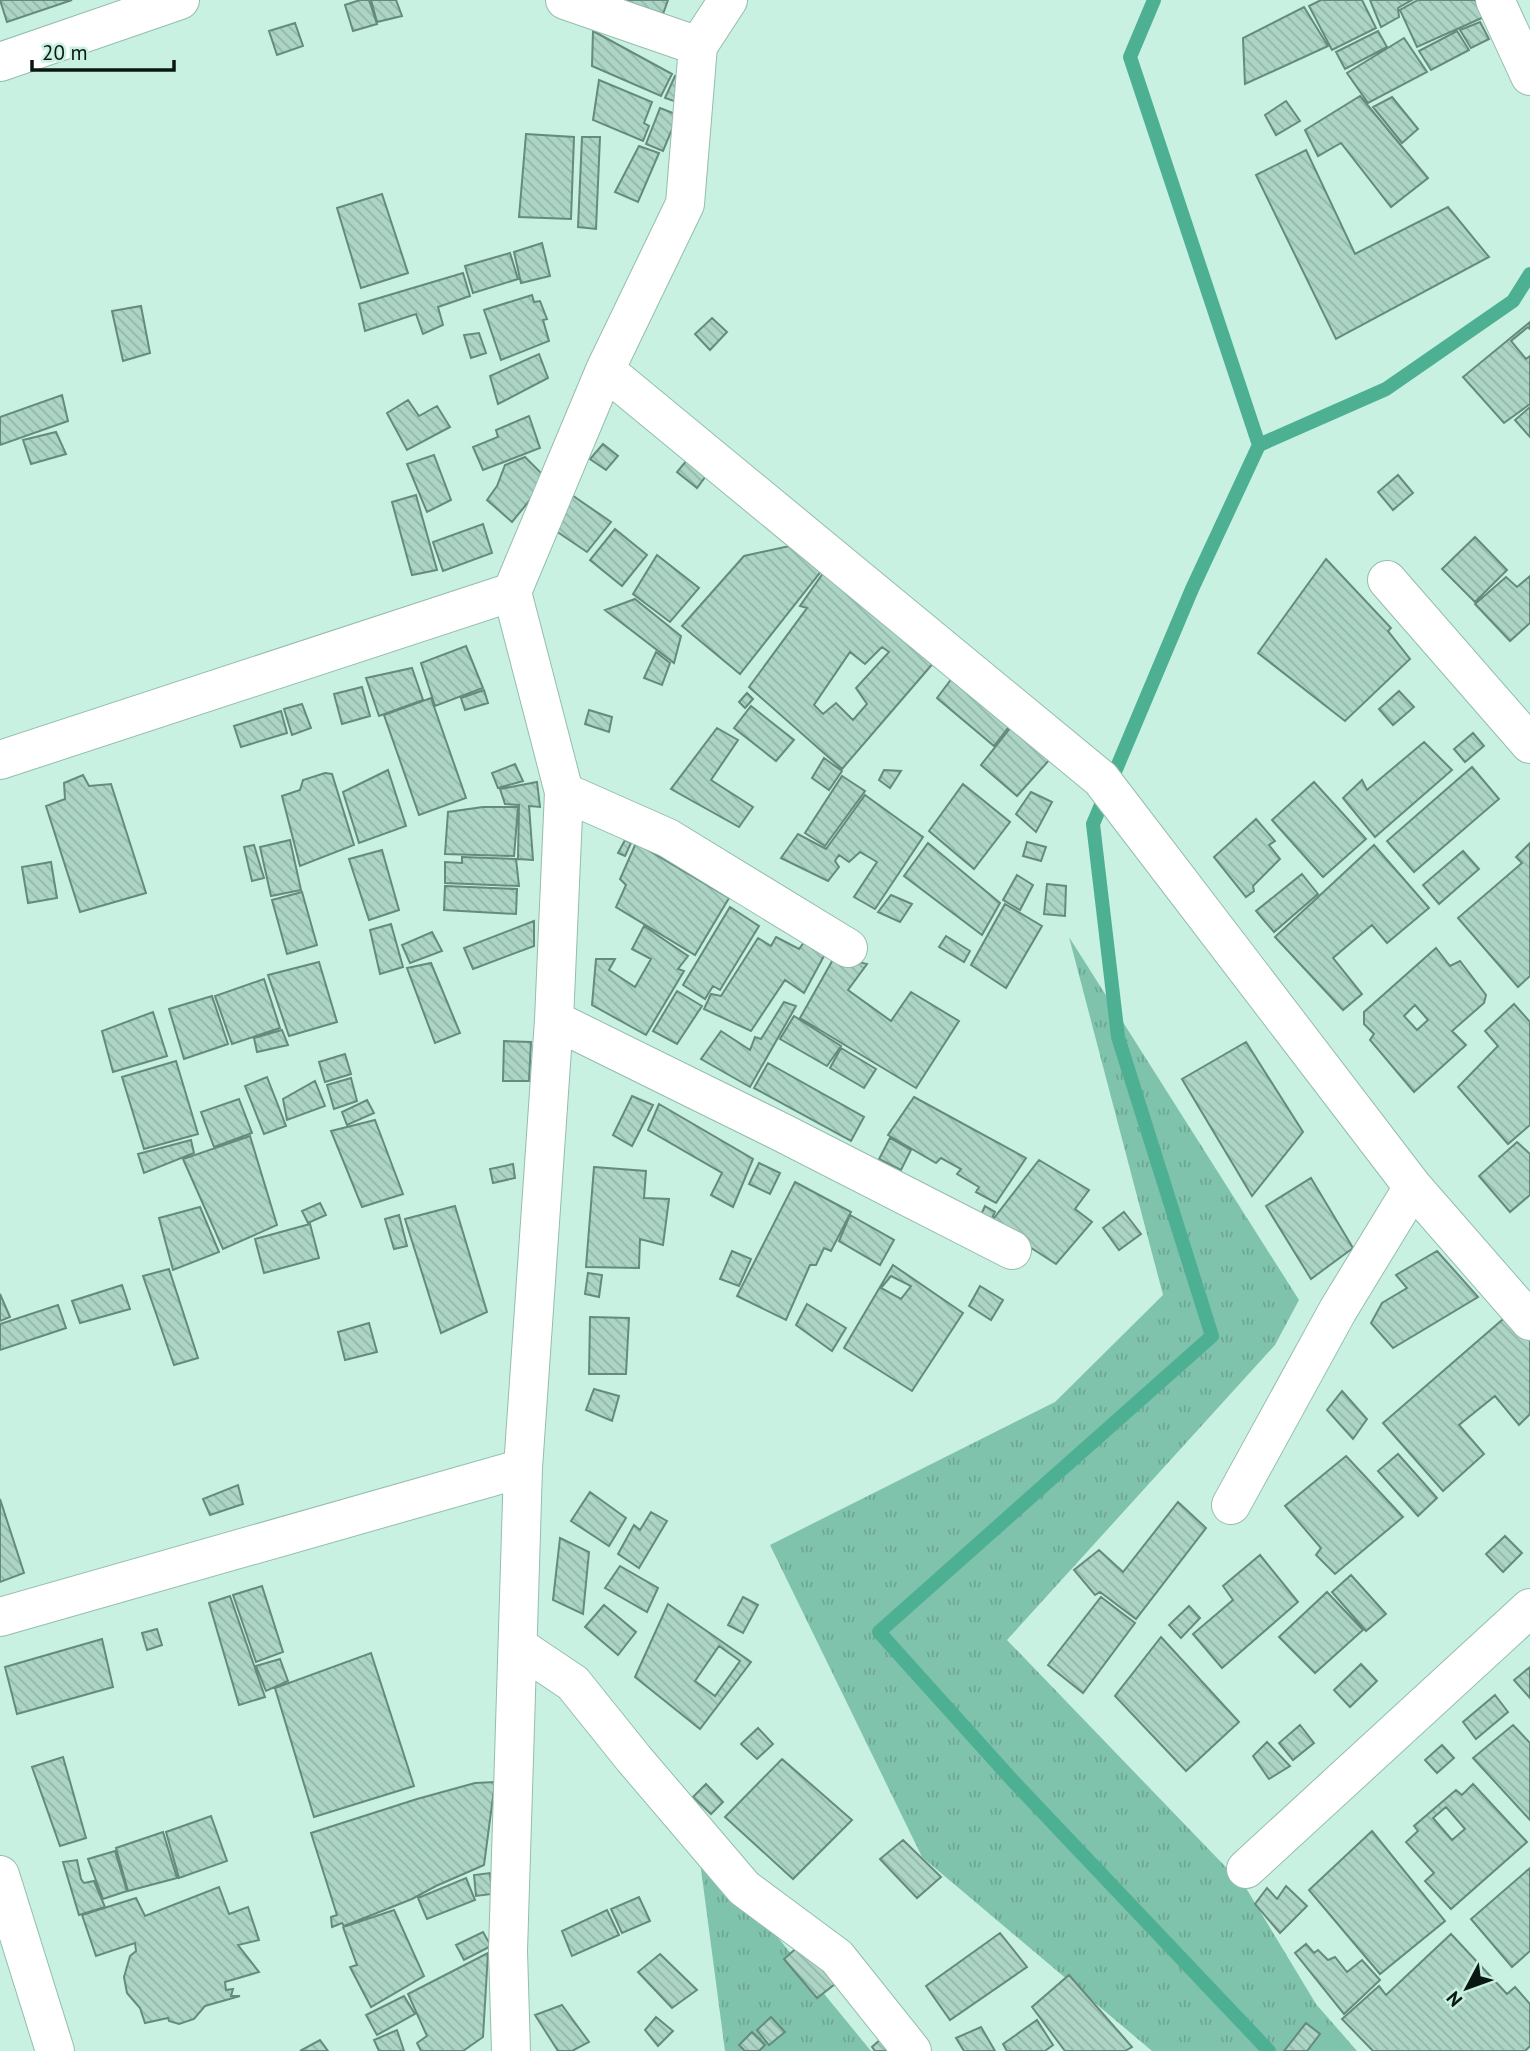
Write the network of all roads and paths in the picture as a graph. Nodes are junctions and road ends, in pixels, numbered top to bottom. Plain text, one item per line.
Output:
1 (180, 0) edge
2 (565, 0) edge
3 (728, 0) edge
4 (1495, 0) edge
5 (698, 46) junction
6 (0, 62) edge
7 (1530, 75) edge
8 (605, 370) junction
9 (1387, 580) dead end
10 (512, 592) junction
11 (1530, 744) edge
12 (0, 760) edge
13 (564, 792) junction
14 (848, 948) dead end
15 (554, 1020) junction
16 (1413, 1187) junction
17 (1012, 1250) dead end
18 (1530, 1321) edge
19 (523, 1468) junction
20 (1231, 1506) dead end
21 (1530, 1608) edge
22 (0, 1617) edge
23 (518, 1646) junction
24 (1246, 1869) dead end
25 (0, 1875) edge
26 (55, 2051) edge
27 (511, 2051) edge
28 (912, 2051) edge

1 - 6 street
2 - 5 street
3 - 5 street
4 - 7 street
5 - 8 street
8 - 10 street
8 - 16 street
9 - 11 street
10 - 12 street
10 - 13 street
13 - 14 street
13 - 15 street
15 - 17 street
15 - 19 street
16 - 18 street
16 - 20 street
19 - 22 street
19 - 23 street
21 - 24 street
23 - 27 street
23 - 28 street
25 - 26 street

